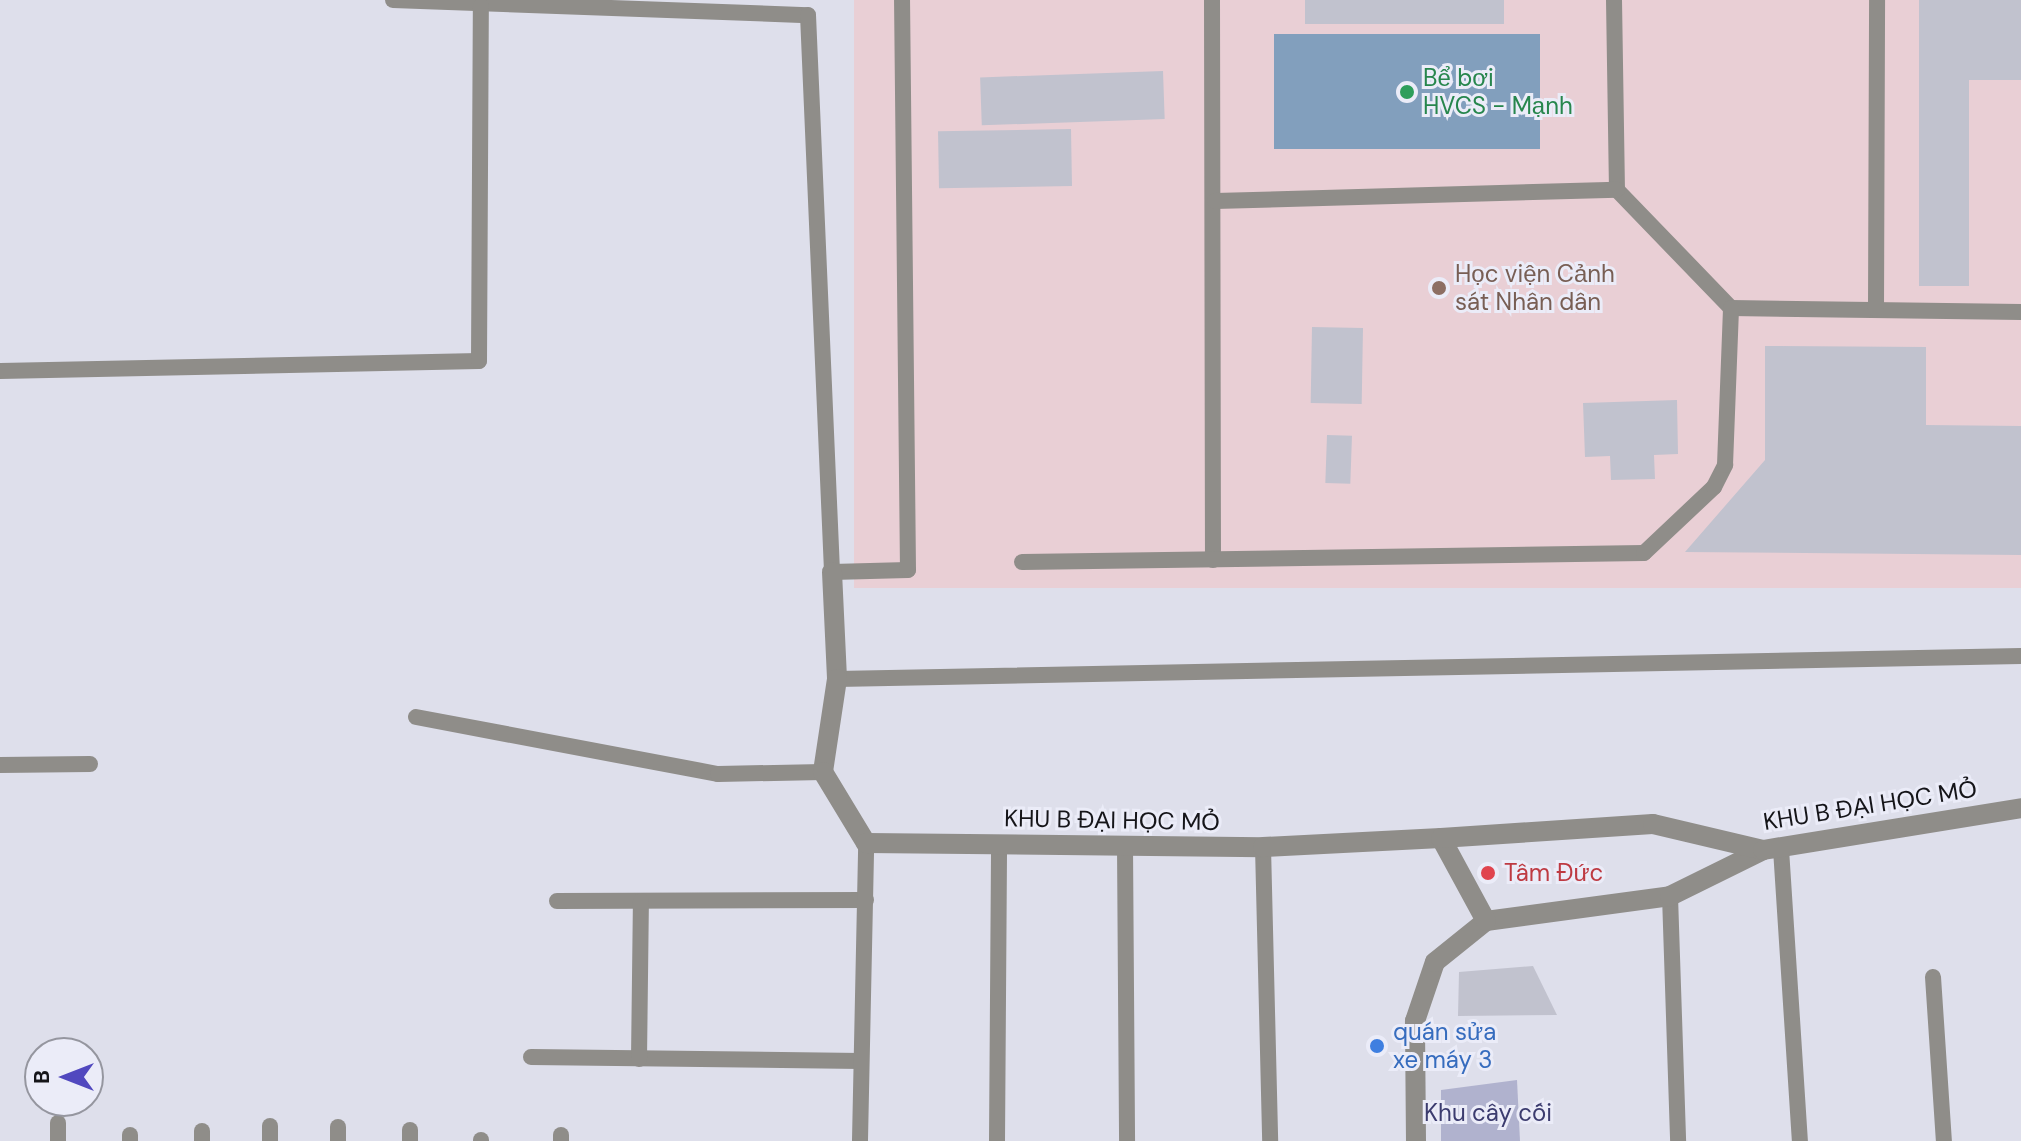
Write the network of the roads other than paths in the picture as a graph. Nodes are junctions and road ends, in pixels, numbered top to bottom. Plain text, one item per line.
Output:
1 (393, 0) edge
2 (902, 0) edge
3 (1212, 0) edge
4 (1614, 0) edge
5 (1877, 0) edge
6 (481, 6) junction
7 (1617, 190) junction
8 (1215, 201) junction
9 (1731, 308) junction
10 (1876, 309) junction
11 (2021, 312) edge
12 (0, 371) edge
13 (1213, 560) junction
14 (1022, 562) dead end
15 (832, 572) junction
16 (2021, 656) edge
17 (837, 679) junction
18 (416, 717) dead end
19 (90, 764) dead end
20 (0, 765) edge
21 (823, 772) junction
22 (2021, 808) edge
23 (1441, 838) junction
24 (866, 843) junction
25 (999, 844) junction
26 (1125, 846) junction
27 (1263, 847) junction
28 (1772, 849) junction
29 (1670, 896) junction
30 (866, 900) junction
31 (557, 901) dead end
32 (641, 901) junction
33 (1486, 921) junction
34 (1933, 977) dead end
35 (531, 1057) dead end
36 (639, 1059) junction
37 (861, 1061) junction
38 (58, 1123) dead end
39 (860, 1140) edge
40 (58, 1141) edge
41 (997, 1141) edge
42 (1127, 1141) edge
43 (1270, 1141) edge
44 (1416, 1141) edge
45 (1678, 1141) edge
46 (1800, 1141) edge
47 (1944, 1141) edge

1 - 6 lane
2 - 15 lane
3 - 8 lane
4 - 7 lane
5 - 10 lane
6 - 12 lane
6 - 15 lane
7 - 8 lane
7 - 9 lane
8 - 13 lane
9 - 10 lane
9 - 13 lane
10 - 11 lane
13 - 14 lane
15 - 17 street
16 - 17 lane
17 - 21 street
18 - 21 lane
19 - 20 lane
21 - 24 street
22 - 28 street, KHU B ĐẠI HỌC MỎ
23 - 27 street, KHU B ĐẠI HỌC MỎ
23 - 28 street, KHU B ĐẠI HỌC MỎ
23 - 33 street
24 - 25 street, KHU B ĐẠI HỌC MỎ
24 - 30 lane
25 - 26 street, KHU B ĐẠI HỌC MỎ
25 - 41 lane
26 - 27 street, KHU B ĐẠI HỌC MỎ
26 - 42 lane
27 - 43 lane
28 - 29 street
28 - 46 lane
29 - 33 street
29 - 45 lane
30 - 32 lane
30 - 37 lane
31 - 32 lane
32 - 36 lane
33 - 44 street
34 - 47 lane
35 - 36 lane
36 - 37 lane
37 - 39 lane
38 - 40 lane

